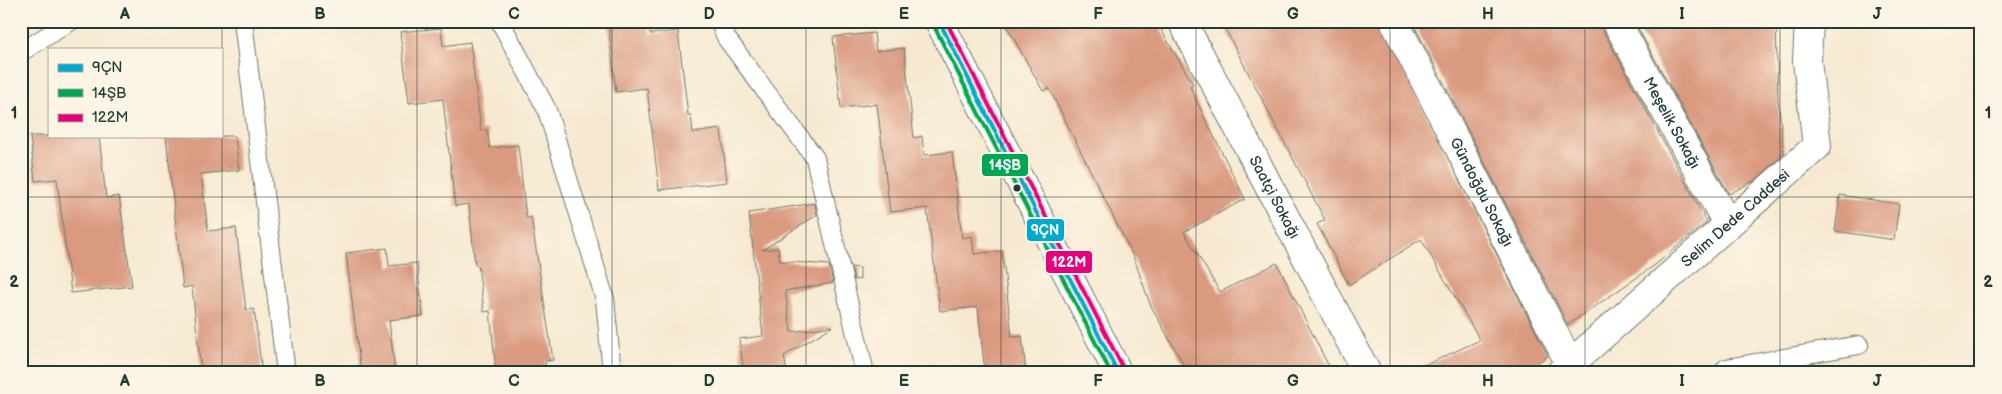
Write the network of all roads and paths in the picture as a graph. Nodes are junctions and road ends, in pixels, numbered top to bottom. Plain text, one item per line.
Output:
1 (71, 21) edge
2 (243, 21) edge
3 (500, 21) edge
4 (718, 21) edge
5 (939, 21) edge
6 (1182, 21) edge
7 (1394, 21) edge
8 (1616, 21) edge
9 (1809, 21) edge
10 (21, 52) edge
11 (1728, 224) junction
12 (1859, 345) dead end
13 (1565, 368) edge
14 (286, 373) edge
15 (612, 373) edge
16 (865, 373) edge
17 (1118, 373) edge
18 (1367, 373) edge
19 (1722, 373) edge

1 - 10 lane
2 - 14 lane
3 - 15 lane
4 - 16 lane
5 - 17 street
6 - 18 street, Saatçi Sokağı
7 - 13 street, Gündoğdu Sokağı
8 - 11 street, Meşelik Sokağı
9 - 11 street, Selim Dede Caddesi
11 - 13 street, Selim Dede Caddesi
12 - 19 lane

